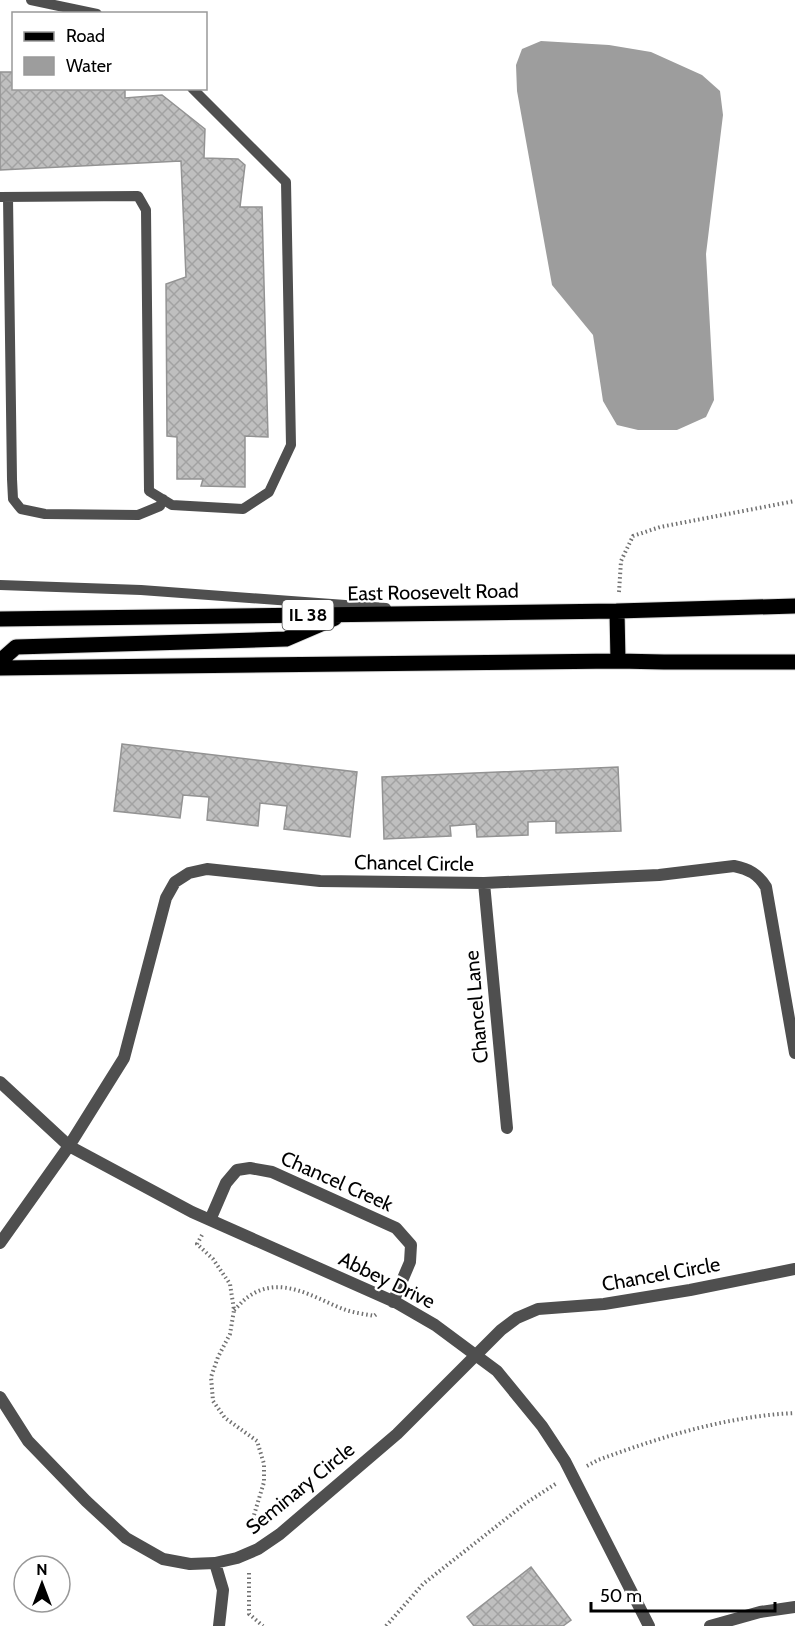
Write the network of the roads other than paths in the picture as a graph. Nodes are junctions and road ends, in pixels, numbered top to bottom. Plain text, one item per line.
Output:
1 (31, 0) edge
2 (88, 12) edge
3 (194, 90) edge
4 (4, 197) edge
5 (163, 499) junction
6 (0, 585) edge
7 (795, 606) edge
8 (617, 611) junction
9 (458, 613) junction
10 (343, 614) junction
11 (0, 619) edge
12 (0, 661) edge
13 (618, 661) junction
14 (795, 662) edge
15 (0, 668) edge
16 (484, 883) junction
17 (795, 1053) edge
18 (0, 1082) edge
19 (507, 1128) dead end
20 (69, 1146) junction
21 (210, 1220) junction
22 (0, 1243) edge
23 (795, 1269) edge
24 (393, 1302) junction
25 (477, 1356) junction
26 (0, 1397) edge
27 (215, 1563) junction
28 (795, 1607) edge
29 (219, 1626) edge
30 (649, 1626) edge
31 (710, 1626) edge

1 - 2 lane
3 - 5 lane
4 - 5 lane
4 - 5 lane
6 - 9 lane
7 - 8 main road, East Roosevelt Road / IL 38
8 - 9 main road, East Roosevelt Road / IL 38
8 - 13 main road
9 - 10 main road, East Roosevelt Road / IL 38
10 - 11 main road, East Roosevelt Road / IL 38
10 - 12 main road
13 - 14 main road
13 - 15 main road
16 - 17 street, Chancel Circle
16 - 19 street, Chancel Lane
16 - 20 street, Chancel Circle
18 - 20 street, Abbey Drive
20 - 21 street, Abbey Drive
20 - 22 street
21 - 24 street, Abbey Drive
21 - 24 street, Chancel Creek
23 - 25 street, Chancel Circle
24 - 25 street, Abbey Drive
25 - 27 street, Seminary Circle
25 - 30 street, Abbey Drive
26 - 27 street, Seminary Circle
27 - 29 street
28 - 31 street

